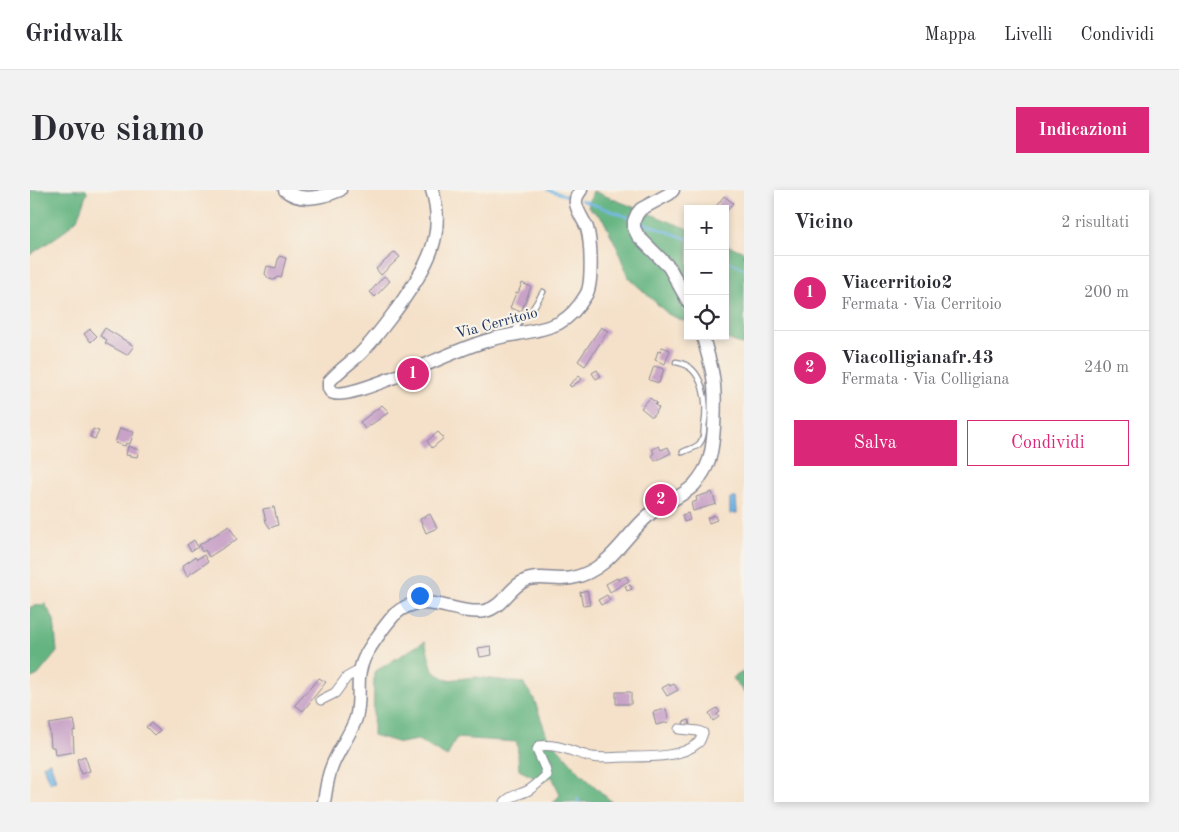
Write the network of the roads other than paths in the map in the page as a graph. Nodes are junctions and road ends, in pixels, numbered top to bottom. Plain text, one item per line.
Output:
1 (285, 190) edge
2 (340, 190) edge
3 (432, 190) edge
4 (581, 190) edge
5 (673, 190) edge
6 (543, 292) dead end
7 (685, 295) edge
8 (514, 335) junction
9 (704, 340) edge
10 (676, 362) dead end
11 (710, 419) junction
12 (683, 452) dead end
13 (360, 670) junction
14 (321, 700) dead end
15 (679, 729) dead end
16 (324, 802) edge
17 (505, 802) edge

1 - 2 street
3 - 8 street, Via Cerritoio
4 - 8 street, Via Cerritoio
5 - 7 street
6 - 8 lane
9 - 11 street
10 - 11 lane
11 - 12 lane
11 - 13 street
13 - 14 street
13 - 16 street
15 - 17 street

